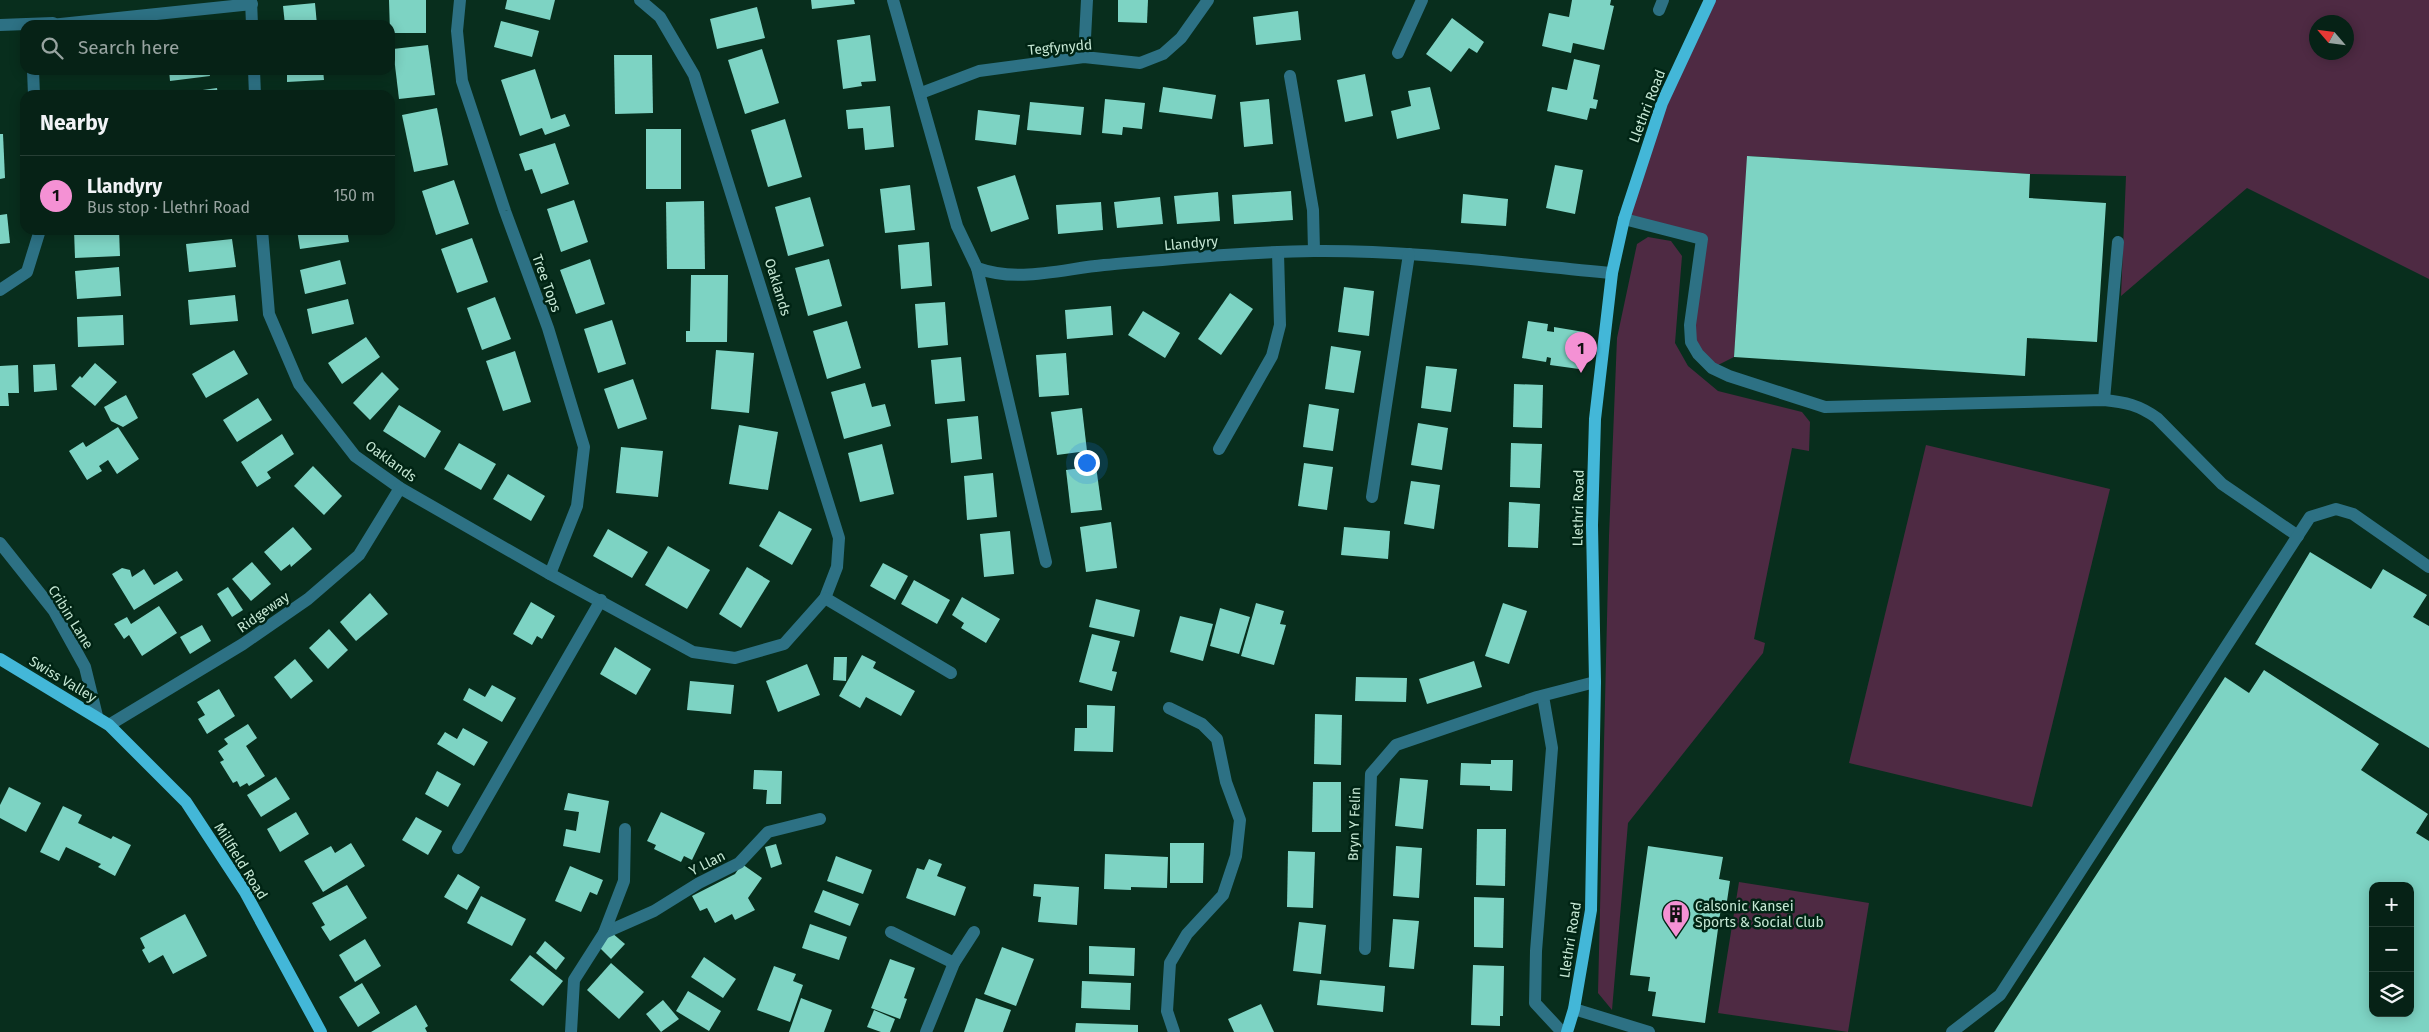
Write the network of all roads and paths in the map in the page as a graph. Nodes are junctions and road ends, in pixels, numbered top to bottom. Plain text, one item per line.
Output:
1 (460, 0) edge
2 (640, 0) edge
3 (893, 0) edge
4 (1087, 0) edge
5 (1208, 0) edge
6 (1422, 0) edge
7 (1710, 0) edge
8 (252, 2) edge
9 (88, 20) edge
10 (252, 20) edge
11 (0, 25) edge
12 (20, 25) edge
13 (1398, 53) dead end
14 (1084, 57) junction
15 (33, 75) edge
16 (254, 75) edge
17 (1290, 76) dead end
18 (34, 90) edge
19 (255, 90) edge
20 (921, 93) junction
21 (1624, 219) junction
22 (38, 235) edge
23 (262, 235) edge
24 (2118, 242) dead end
25 (1314, 251) junction
26 (1278, 253) junction
27 (1409, 254) junction
28 (977, 268) junction
29 (1612, 273) junction
30 (0, 290) edge
31 (2104, 400) junction
32 (1219, 448) dead end
33 (400, 488) junction
34 (1372, 497) dead end
35 (2298, 536) junction
36 (0, 543) edge
37 (1046, 562) dead end
38 (2429, 567) edge
39 (550, 574) junction
40 (825, 598) junction
41 (600, 600) junction
42 (0, 659) edge
43 (951, 673) dead end
44 (1595, 682) junction
45 (1542, 696) junction
46 (1169, 708) dead end
47 (97, 716) junction
48 (109, 725) junction
49 (820, 819) dead end
50 (626, 829) dead end
51 (458, 848) dead end
52 (891, 932) dead end
53 (974, 932) dead end
54 (604, 933) junction
55 (1365, 948) dead end
56 (954, 963) junction
57 (1574, 1009) junction
58 (321, 1032) edge
59 (571, 1032) edge
60 (926, 1032) edge
61 (1174, 1032) edge
62 (1562, 1032) edge
63 (1567, 1032) edge
64 (1649, 1032) edge
65 (1952, 1032) edge

1 - 39 street, Tree Tops
2 - 40 street, Oaklands
3 - 20 street
4 - 14 street
5 - 14 street, Tegfynydd
6 - 13 street
7 - 21 main road, Llethri Road
8 - 9 street
8 - 10 street
11 - 12 street
14 - 20 street, Tegfynydd
15 - 18 street
16 - 19 street
17 - 25 street
20 - 28 street
21 - 29 main road, Llethri Road
21 - 31 street
22 - 30 street
23 - 33 street, Oaklands
24 - 31 street
25 - 26 street, Llandyry
25 - 27 street, Llandyry
26 - 28 street, Llandyry
26 - 32 street
27 - 29 street, Llandyry
27 - 34 street
28 - 37 street
29 - 44 main road, Llethri Road
31 - 35 street
33 - 39 street, Oaklands
33 - 48 street, Ridgeway
35 - 38 street
35 - 65 street
36 - 47 street, Cribin Lane
39 - 41 street, Oaklands
40 - 41 street, Oaklands
40 - 43 street
41 - 51 street
42 - 47 main road, Swiss Valley
44 - 45 street, Bryn Y Felin
44 - 57 main road, Llethri Road
45 - 55 street, Bryn Y Felin
45 - 62 street
46 - 61 street
47 - 48 main road, Swiss Valley
48 - 58 main road, Millfield Road
49 - 54 street, Y Llan
50 - 54 street
52 - 56 street
53 - 56 street
54 - 59 street
56 - 60 street
57 - 63 main road, Llethri Road
57 - 64 street

